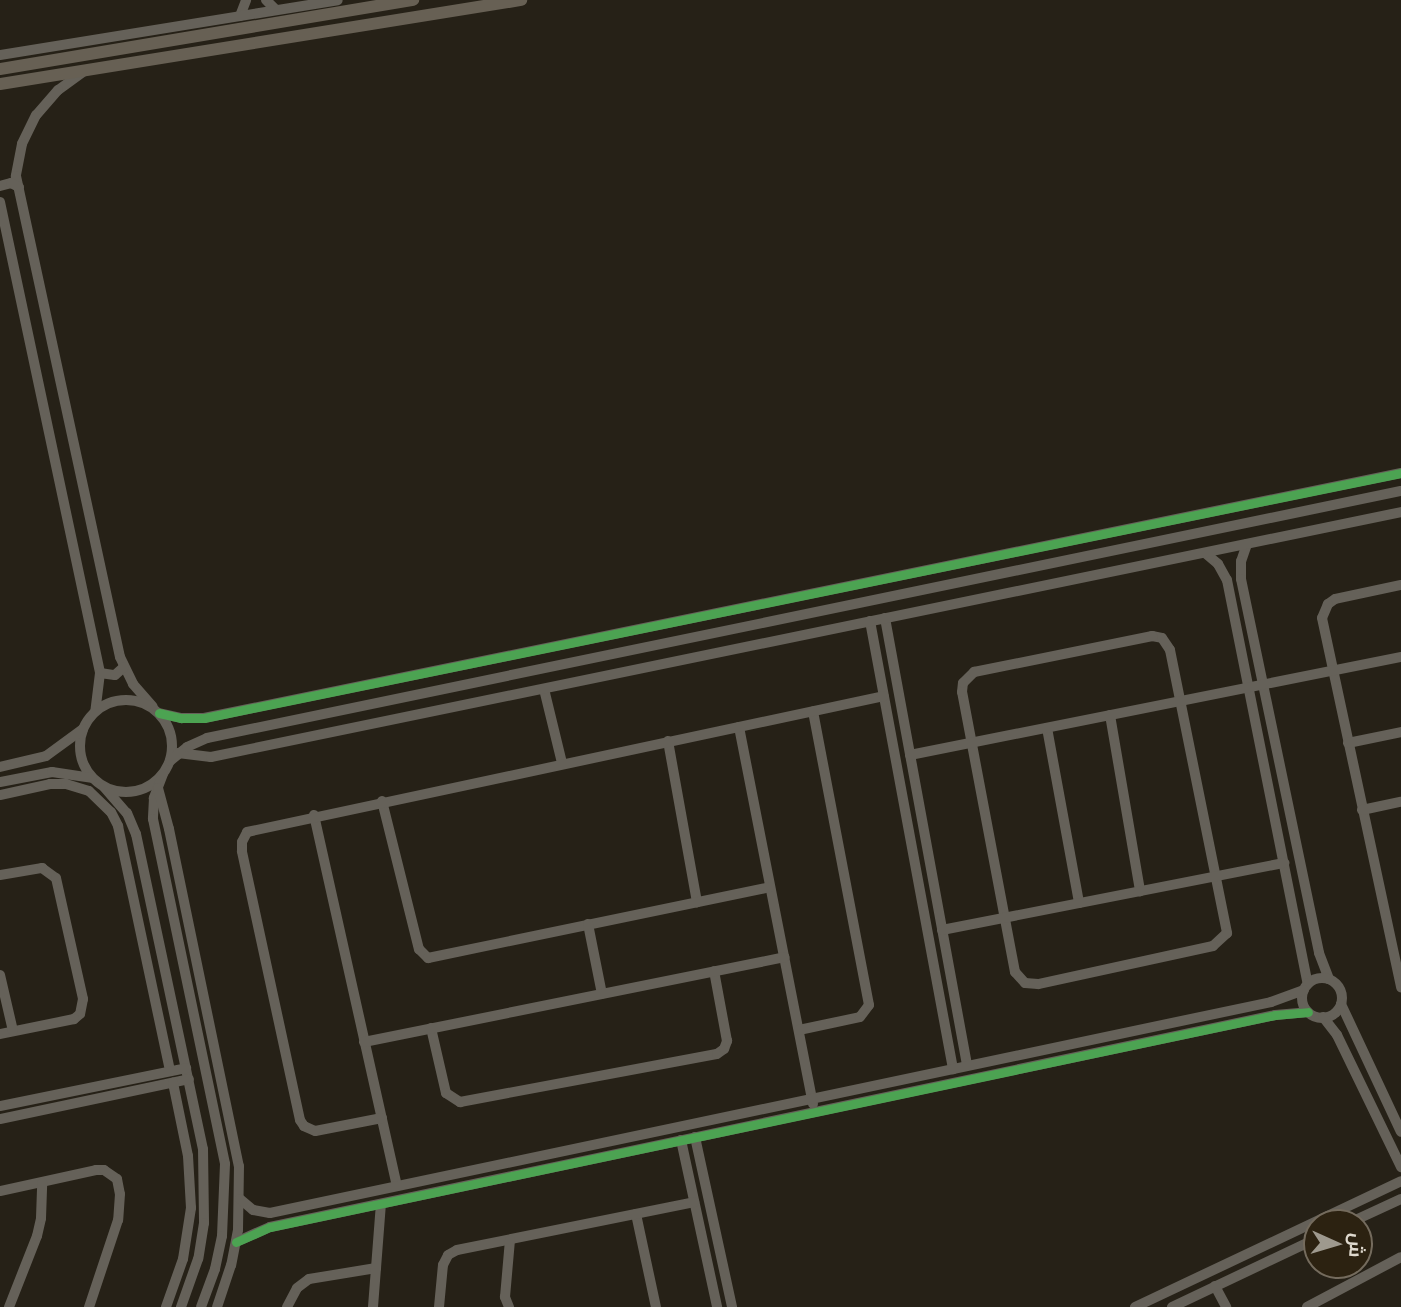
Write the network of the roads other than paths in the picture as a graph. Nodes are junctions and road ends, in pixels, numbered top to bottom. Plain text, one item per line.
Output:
1 (246, 0) edge
2 (266, 0) edge
3 (338, 0) edge
4 (413, 0) edge
5 (521, 0) edge
6 (276, 10) junction
7 (240, 16) junction
8 (0, 54) edge
9 (2, 68) edge
10 (87, 69) junction
11 (0, 84) edge
12 (0, 186) edge
13 (19, 187) junction
14 (0, 202) edge
15 (1401, 473) edge
16 (1401, 491) edge
17 (1401, 512) edge
18 (1247, 544) junction
19 (1205, 553) junction
20 (1401, 585) edge
21 (885, 618) junction
22 (870, 621) junction
23 (1401, 657) edge
24 (124, 667) junction
25 (1334, 671) junction
26 (100, 673) junction
27 (1264, 685) junction
28 (1249, 688) junction
29 (544, 689) junction
30 (884, 696) junction
31 (1182, 701) junction
32 (156, 710) junction
33 (95, 711) junction
34 (813, 711) junction
35 (1110, 715) junction
36 (738, 727) junction
37 (1047, 728) junction
38 (83, 729) junction
39 (1401, 732) edge
40 (668, 741) junction
41 (972, 743) junction
42 (1348, 743) junction
43 (910, 755) junction
44 (174, 757) junction
45 (562, 764) junction
46 (0, 767) edge
47 (163, 774) junction
48 (92, 778) junction
49 (0, 782) edge
50 (104, 787) junction
51 (158, 788) junction
52 (0, 795) edge
53 (382, 801) junction
54 (1401, 802) edge
55 (1362, 810) junction
56 (314, 815) junction
57 (1285, 863) junction
58 (0, 875) edge
59 (1217, 876) junction
60 (770, 887) junction
61 (1140, 891) junction
62 (697, 902) junction
63 (1079, 903) junction
64 (1005, 918) junction
65 (588, 924) junction
66 (942, 930) junction
67 (784, 957) junction
68 (714, 971) junction
69 (0, 975) edge
70 (1329, 979) junction
71 (1306, 987) junction
72 (1401, 988) edge
73 (602, 994) junction
74 (1341, 1004) junction
75 (1308, 1012) junction
76 (1324, 1017) junction
77 (430, 1028) junction
78 (799, 1030) junction
79 (13, 1031) junction
80 (0, 1034) edge
81 (365, 1042) junction
82 (967, 1066) junction
83 (186, 1068) junction
84 (953, 1069) junction
85 (170, 1071) junction
86 (189, 1079) junction
87 (173, 1083) junction
88 (812, 1099) junction
89 (0, 1106) edge
90 (1390, 1109) junction
91 (815, 1112) junction
92 (382, 1118) junction
93 (0, 1119) edge
94 (1401, 1119) edge
95 (1401, 1132) edge
96 (695, 1137) junction
97 (681, 1140) junction
98 (1401, 1167) edge
99 (1401, 1181) edge
100 (42, 1183) junction
101 (397, 1186) junction
102 (0, 1191) edge
103 (240, 1199) junction
104 (1401, 1199) edge
105 (694, 1202) junction
106 (381, 1204) junction
107 (1373, 1212) edge
108 (636, 1214) junction
109 (204, 1223) junction
110 (223, 1224) junction
111 (509, 1240) junction
112 (236, 1242) junction
113 (1303, 1245) edge
114 (1401, 1257) edge
115 (376, 1268) junction
116 (1215, 1286) junction
117 (9, 1307) edge
118 (89, 1307) edge
119 (166, 1307) edge
120 (181, 1307) edge
121 (201, 1307) edge
122 (217, 1307) edge
123 (287, 1307) edge
124 (373, 1307) edge
125 (439, 1307) edge
126 (509, 1307) edge
127 (656, 1307) edge
128 (717, 1307) edge
129 (732, 1307) edge
130 (1135, 1307) edge
131 (1172, 1307) edge
132 (1226, 1307) edge
133 (1307, 1307) edge

1 - 7 street
2 - 6 street
3 - 6 street
4 - 9 main road
5 - 10 main road
6 - 7 street
7 - 8 street
8 - 9 main road
10 - 11 main road
10 - 13 street
12 - 13 street
13 - 24 street
14 - 26 street
15 - 32 street
16 - 44 street
17 - 18 street
18 - 19 street
18 - 27 street
19 - 21 street
19 - 28 street
20 - 25 street
21 - 22 street
21 - 43 street
22 - 29 street
22 - 30 street
23 - 25 street
24 - 26 street
24 - 32 street
25 - 27 street
25 - 42 street
26 - 33 street
27 - 28 street
27 - 70 street
28 - 31 street
28 - 57 street
29 - 44 street
29 - 45 street
30 - 34 street
30 - 84 street
31 - 35 street
31 - 41 street
31 - 59 street
32 - 33 street
32 - 44 street
33 - 38 street
34 - 36 street
34 - 78 street
35 - 37 street
35 - 61 street
36 - 40 street
36 - 60 street
37 - 41 street
37 - 63 street
38 - 46 street
38 - 48 street
39 - 42 street
40 - 45 street
40 - 62 street
41 - 43 street
41 - 64 street
42 - 55 street
43 - 66 street
44 - 47 street
45 - 53 street
47 - 50 street
47 - 51 street
48 - 49 street
48 - 50 street
50 - 83 street
51 - 103 street
51 - 110 street
52 - 85 street
53 - 56 street
53 - 65 street
54 - 55 street
55 - 72 street
56 - 81 street
56 - 92 street
57 - 59 street
57 - 71 street
58 - 79 street
59 - 61 street
59 - 64 street
60 - 62 street
60 - 67 street
61 - 63 street
62 - 65 street
63 - 64 street
64 - 66 street
65 - 73 street
66 - 82 street
67 - 68 street
67 - 78 street
68 - 73 street
68 - 77 street
69 - 79 street
70 - 71 street
70 - 74 street
71 - 75 street
71 - 82 street
73 - 77 street
74 - 76 street
74 - 90 street
75 - 76 street
75 - 91 street
76 - 98 street
77 - 81 street
78 - 88 street
79 - 80 street
81 - 92 street
82 - 84 street
83 - 85 street
83 - 86 street
84 - 88 street
85 - 89 street
86 - 87 street
86 - 109 street
87 - 93 street
87 - 119 street
88 - 91 street
88 - 101 street
90 - 94 street
90 - 95 street
91 - 96 street
92 - 101 street
96 - 97 street
96 - 129 street
97 - 105 street
97 - 106 street
99 - 130 street
100 - 102 street
100 - 117 street
100 - 118 street
101 - 103 street
103 - 112 street
104 - 107 street
105 - 108 street
105 - 128 street
106 - 112 street
106 - 115 street
108 - 111 street
108 - 127 street
109 - 110 street
109 - 120 street
110 - 121 street
111 - 125 street
111 - 126 street
112 - 122 street
113 - 116 street
114 - 133 street
115 - 123 street
115 - 124 street
116 - 131 street
116 - 132 street

